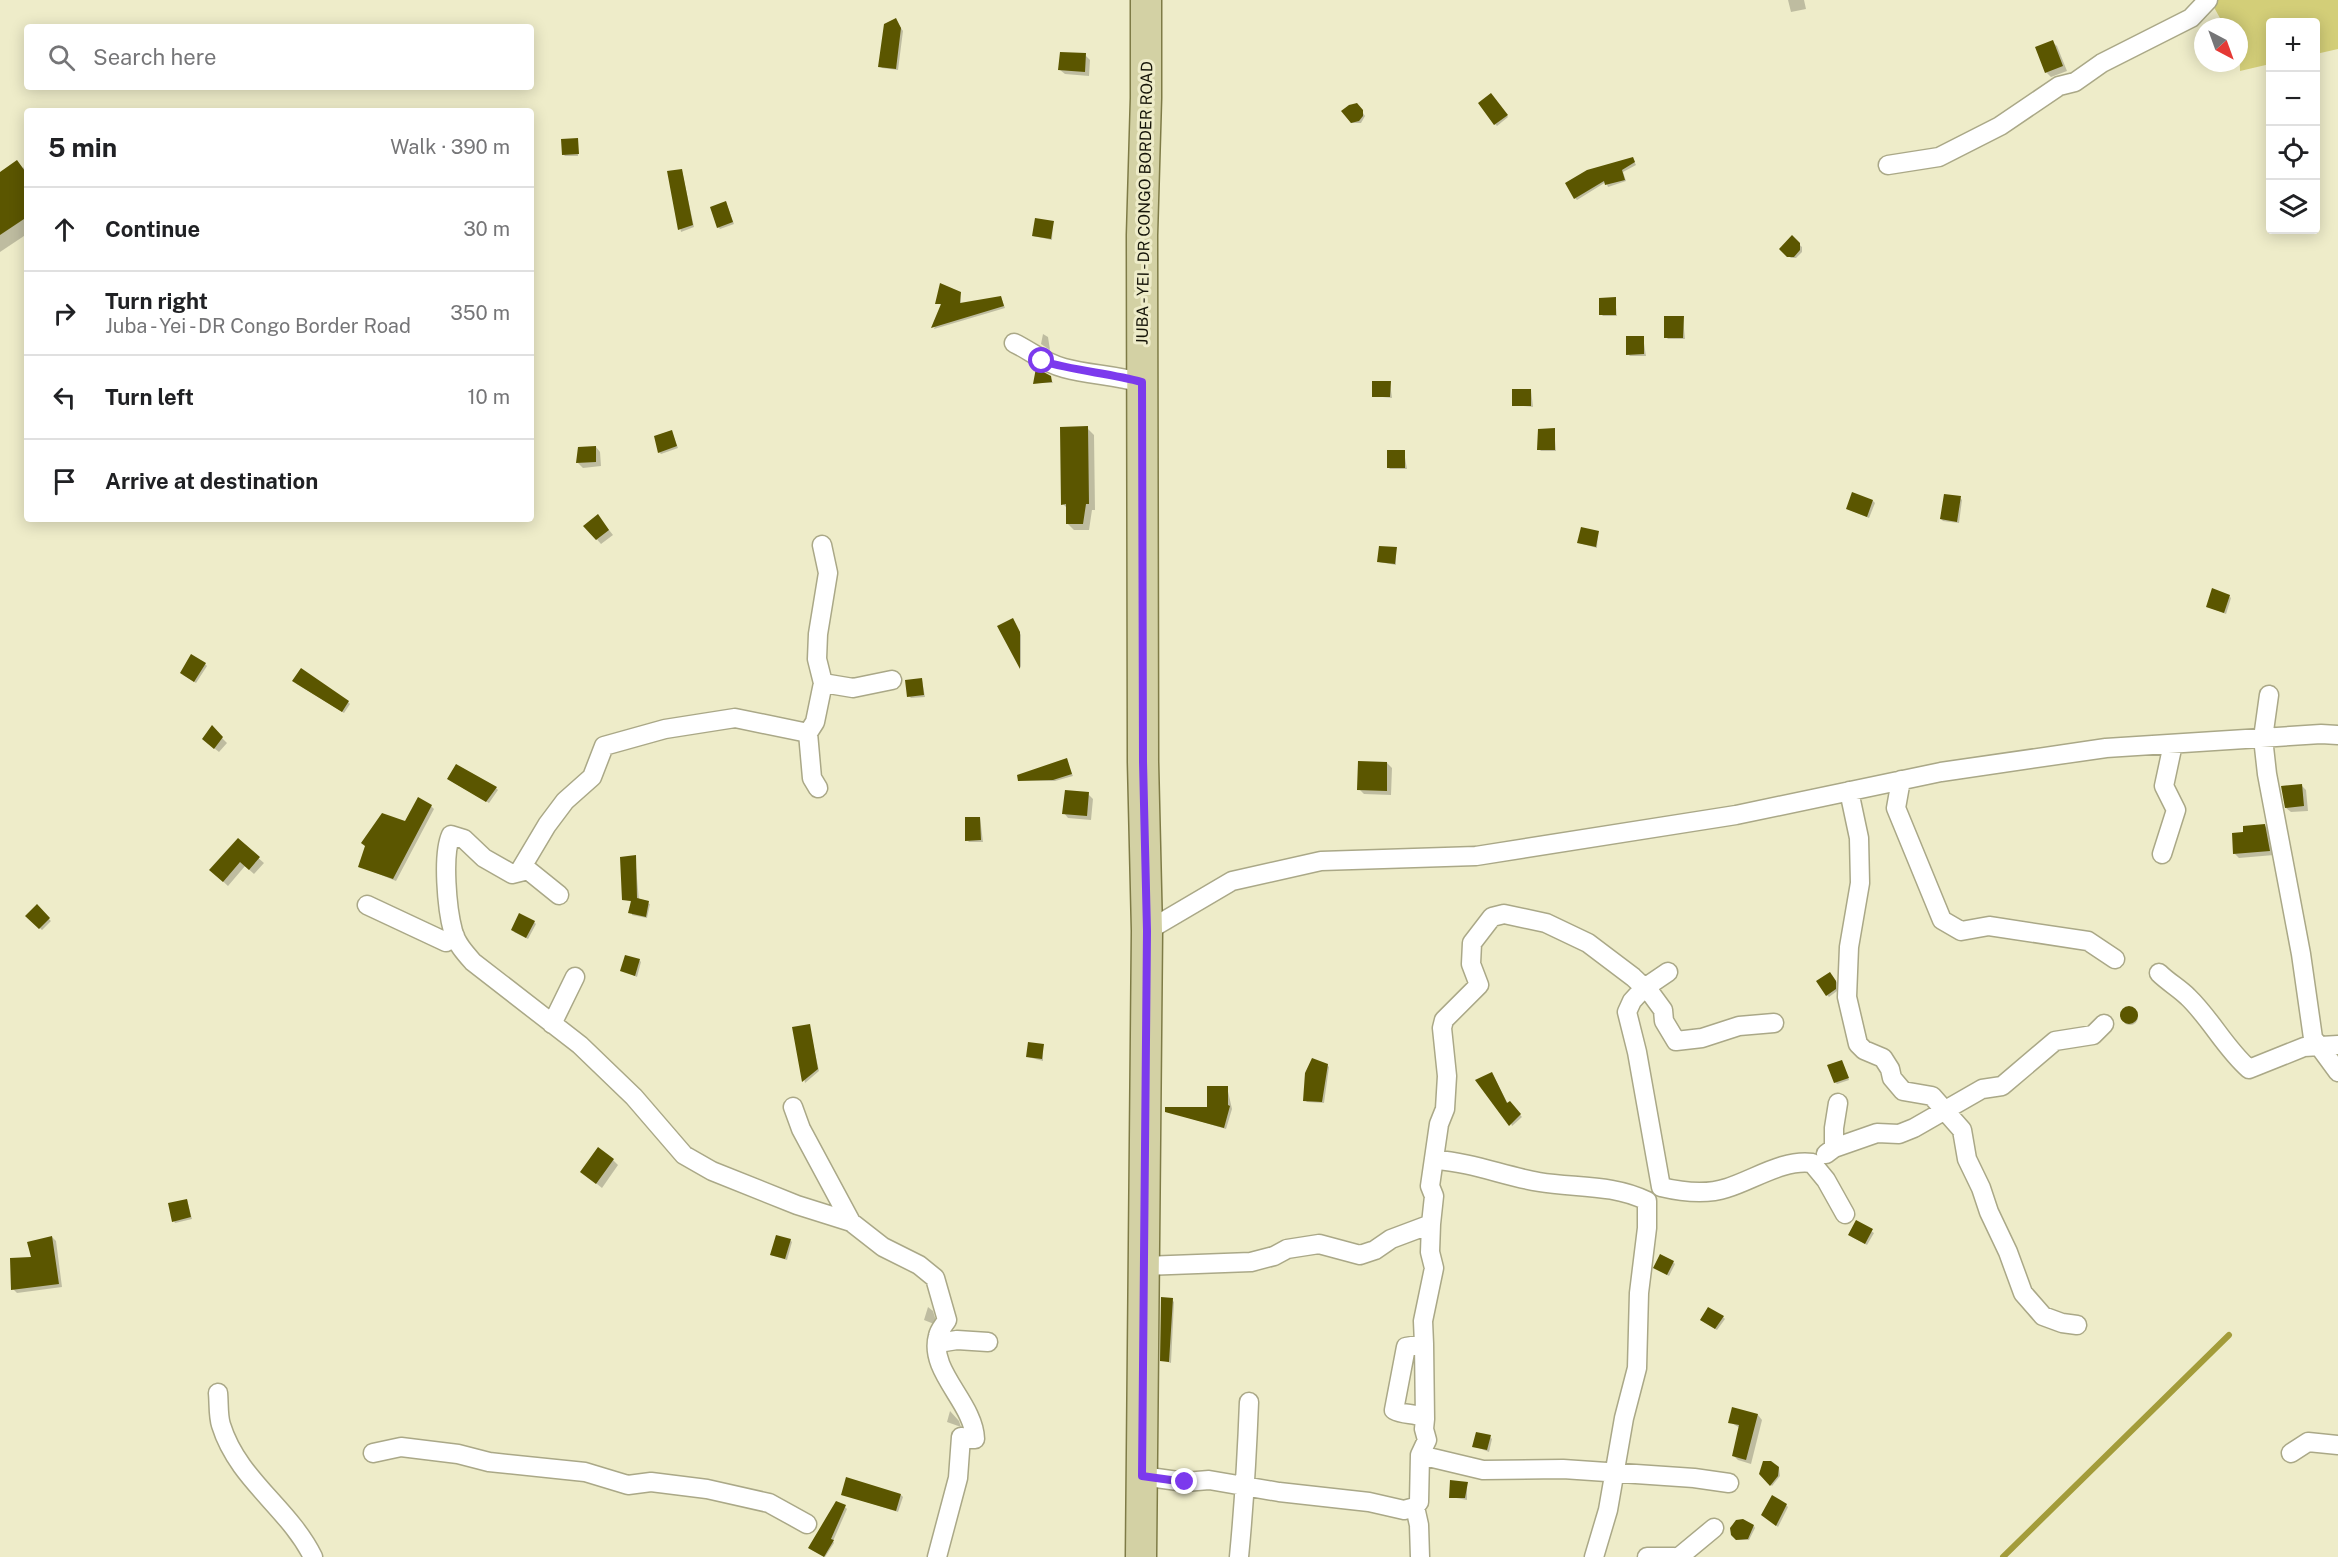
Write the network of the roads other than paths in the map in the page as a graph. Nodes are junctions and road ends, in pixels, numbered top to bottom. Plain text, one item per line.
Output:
1 (1146, 0) edge
2 (2208, 0) edge
3 (1888, 165) dead end
4 (1014, 343) dead end
5 (1142, 382) junction
6 (822, 545) dead end
7 (892, 680) dead end
8 (823, 683) junction
9 (2269, 694) dead end
10 (808, 733) junction
11 (2338, 735) edge
12 (2263, 738) junction
13 (2174, 744) junction
14 (1900, 780) junction
15 (818, 788) dead end
16 (1849, 791) junction
17 (2162, 854) dead end
18 (519, 872) junction
19 (559, 895) dead end
20 (367, 905) dead end
21 (1147, 931) junction
22 (455, 936) junction
23 (2115, 959) dead end
24 (1668, 972) dead end
25 (2159, 973) dead end
26 (575, 977) dead end
27 (1643, 989) junction
28 (1774, 1023) dead end
29 (552, 1024) junction
30 (2104, 1024) dead end
31 (2338, 1045) edge
32 (2318, 1047) junction
33 (2338, 1072) edge
34 (1838, 1103) dead end
35 (794, 1107) dead end
36 (1945, 1110) junction
37 (1834, 1148) junction
38 (1435, 1160) junction
39 (1812, 1163) junction
40 (1845, 1214) dead end
41 (851, 1222) junction
42 (1431, 1224) junction
43 (1144, 1266) junction
44 (2077, 1325) dead end
45 (988, 1342) dead end
46 (938, 1343) junction
47 (1424, 1344) junction
48 (218, 1393) dead end
49 (1249, 1402) dead end
50 (1425, 1419) junction
51 (2338, 1445) edge
52 (373, 1453) dead end
53 (2291, 1453) dead end
54 (1420, 1455) junction
55 (1614, 1473) junction
56 (1142, 1476) junction
57 (1729, 1483) dead end
58 (1246, 1486) junction
59 (1415, 1507) junction
60 (807, 1524) dead end
61 (1714, 1528) dead end
62 (313, 1557) edge
63 (937, 1557) edge
64 (1141, 1557) edge
65 (1239, 1557) edge
66 (1420, 1557) edge
67 (1594, 1557) edge
68 (1647, 1557) edge
69 (1674, 1557) edge
70 (1679, 1557) edge

1 - 5 main road, JUBA - YEI - DR CONGO BORDER ROAD
2 - 3 street
4 - 5 street
5 - 21 main road, JUBA - YEI - DR CONGO BORDER ROAD
6 - 8 street
7 - 8 street
8 - 10 street
9 - 12 street
10 - 15 street
10 - 18 street
11 - 12 street
12 - 13 street
12 - 32 street
13 - 14 street
13 - 17 street
14 - 16 street
14 - 23 street
16 - 21 street
16 - 36 street
18 - 19 street
18 - 22 street
20 - 22 street
21 - 43 main road, JUBA - YEI - DR CONGO BORDER ROAD
22 - 29 street
24 - 27 street
25 - 32 street
26 - 29 street
27 - 28 street
27 - 38 street
27 - 39 street
29 - 41 street
30 - 36 street
31 - 32 street
32 - 33 street
34 - 37 street
35 - 41 street
36 - 37 street
36 - 44 street
37 - 39 street
38 - 42 street
38 - 55 street
39 - 40 street
41 - 46 street
42 - 43 street
42 - 47 street
43 - 56 main road, JUBA - YEI - DR CONGO BORDER ROAD
45 - 46 street
46 - 63 street
47 - 50 street
47 - 50 street
48 - 62 street
49 - 58 street
50 - 54 street
51 - 53 street
52 - 60 street
54 - 55 street
54 - 59 street
55 - 57 street
55 - 67 street
56 - 58 street
56 - 64 main road, JUBA - YEI - DR CONGO BORDER ROAD
58 - 59 street
58 - 65 street
59 - 66 street
61 - 70 street
68 - 69 street

